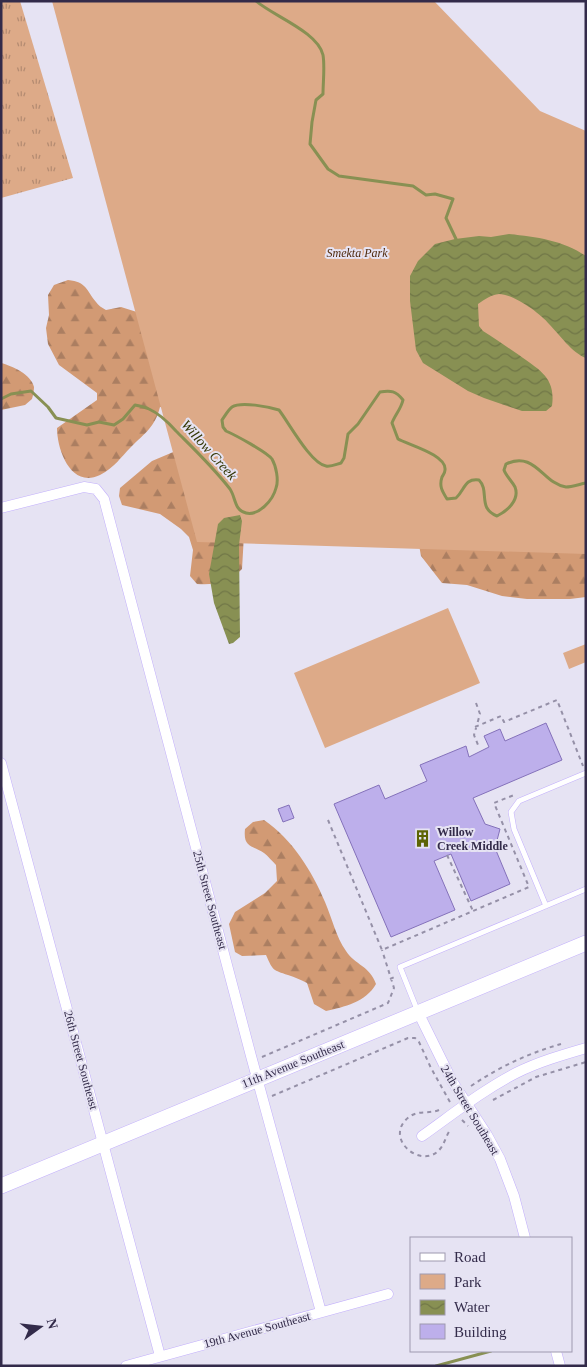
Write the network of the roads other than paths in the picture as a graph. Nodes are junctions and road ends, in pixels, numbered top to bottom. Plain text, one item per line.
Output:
1 (1, 508) edge
2 (1, 763) edge
3 (586, 773) edge
4 (586, 889) edge
5 (546, 906) junction
6 (586, 942) edge
7 (418, 1012) junction
8 (586, 1048) edge
9 (257, 1079) junction
10 (467, 1104) junction
11 (422, 1136) dead end
12 (103, 1143) junction
13 (1, 1186) edge
14 (526, 1237) edge
15 (388, 1294) dead end
16 (321, 1312) junction
17 (556, 1352) edge
18 (160, 1356) junction
19 (126, 1366) edge
20 (560, 1366) edge

1 - 9 street, 25th Street Southeast
2 - 12 street, 26th Street Southeast
3 - 5 lane
4 - 5 lane
5 - 7 lane
6 - 7 main road, 11th Avenue Southeast
7 - 9 main road, 11th Avenue Southeast
7 - 10 street, 24th Street Southeast
8 - 10 street
9 - 12 main road, 11th Avenue Southeast
9 - 16 street, 25th Street Southeast
10 - 11 street
10 - 14 street, 24th Street Southeast
12 - 13 main road, 11th Avenue Southeast
12 - 18 street, 26th Street Southeast
15 - 16 street, 19th Avenue Southeast
16 - 18 street, 19th Avenue Southeast
17 - 20 street
18 - 19 street, 19th Avenue Southeast

